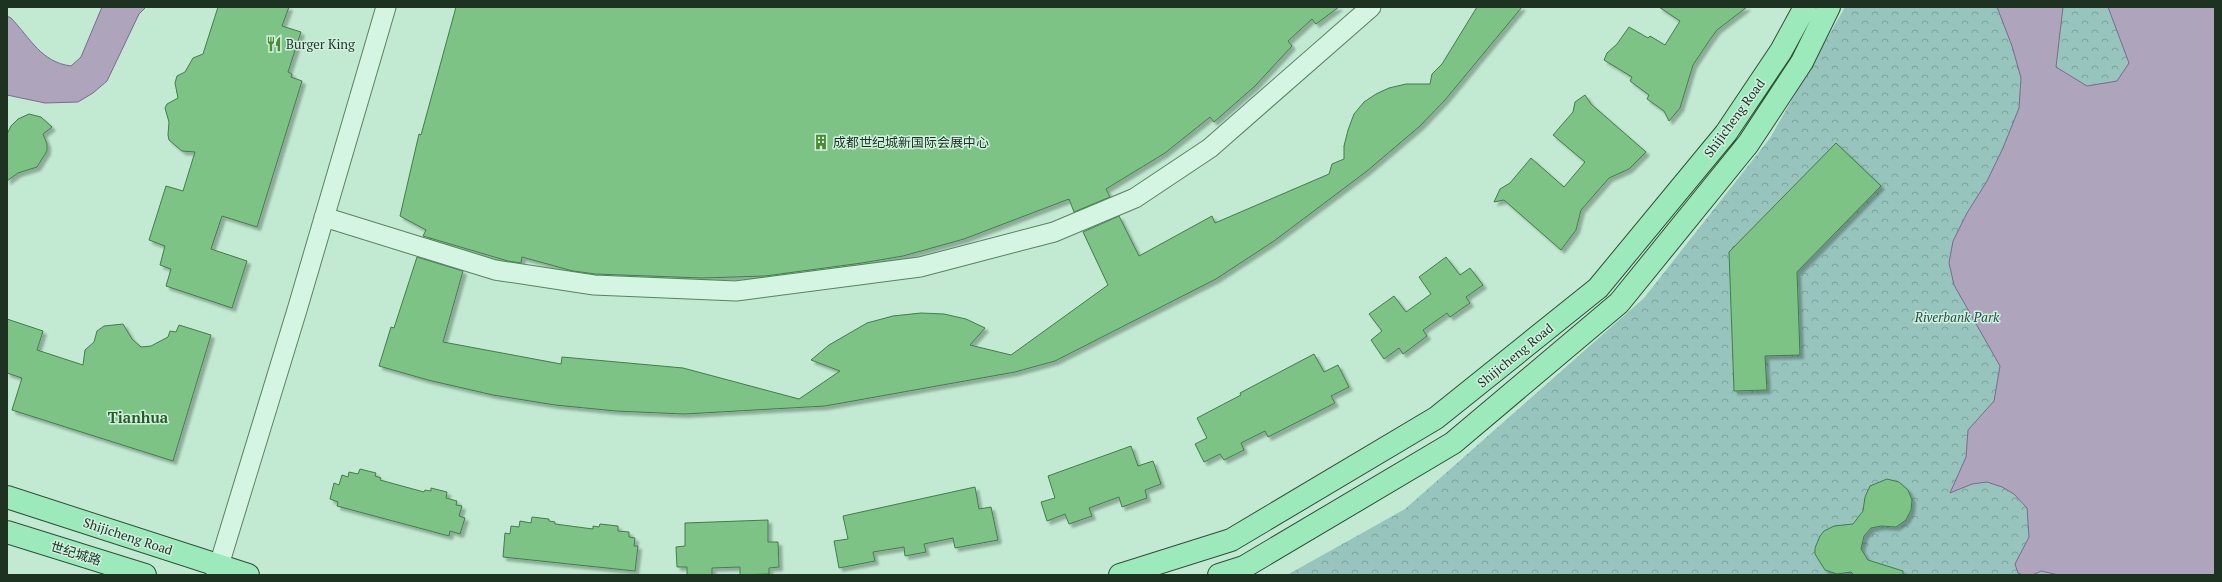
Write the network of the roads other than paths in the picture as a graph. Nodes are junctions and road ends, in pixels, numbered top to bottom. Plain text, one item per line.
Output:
1 (386, 7) edge
2 (1371, 7) edge
3 (1805, 7) edge
4 (1829, 7) edge
5 (324, 217) junction
6 (7, 497) edge
7 (7, 532) edge
8 (218, 570) edge
9 (145, 575) edge
10 (248, 575) edge
11 (1120, 575) edge
12 (1219, 575) edge

1 - 5 street
2 - 5 street
3 - 11 main road, Shijicheng Road
4 - 12 main road, Shijicheng Road
5 - 8 street
6 - 8 main road, Shijicheng Road
7 - 9 main road, 世纪城路
8 - 10 main road, Shijicheng Road

